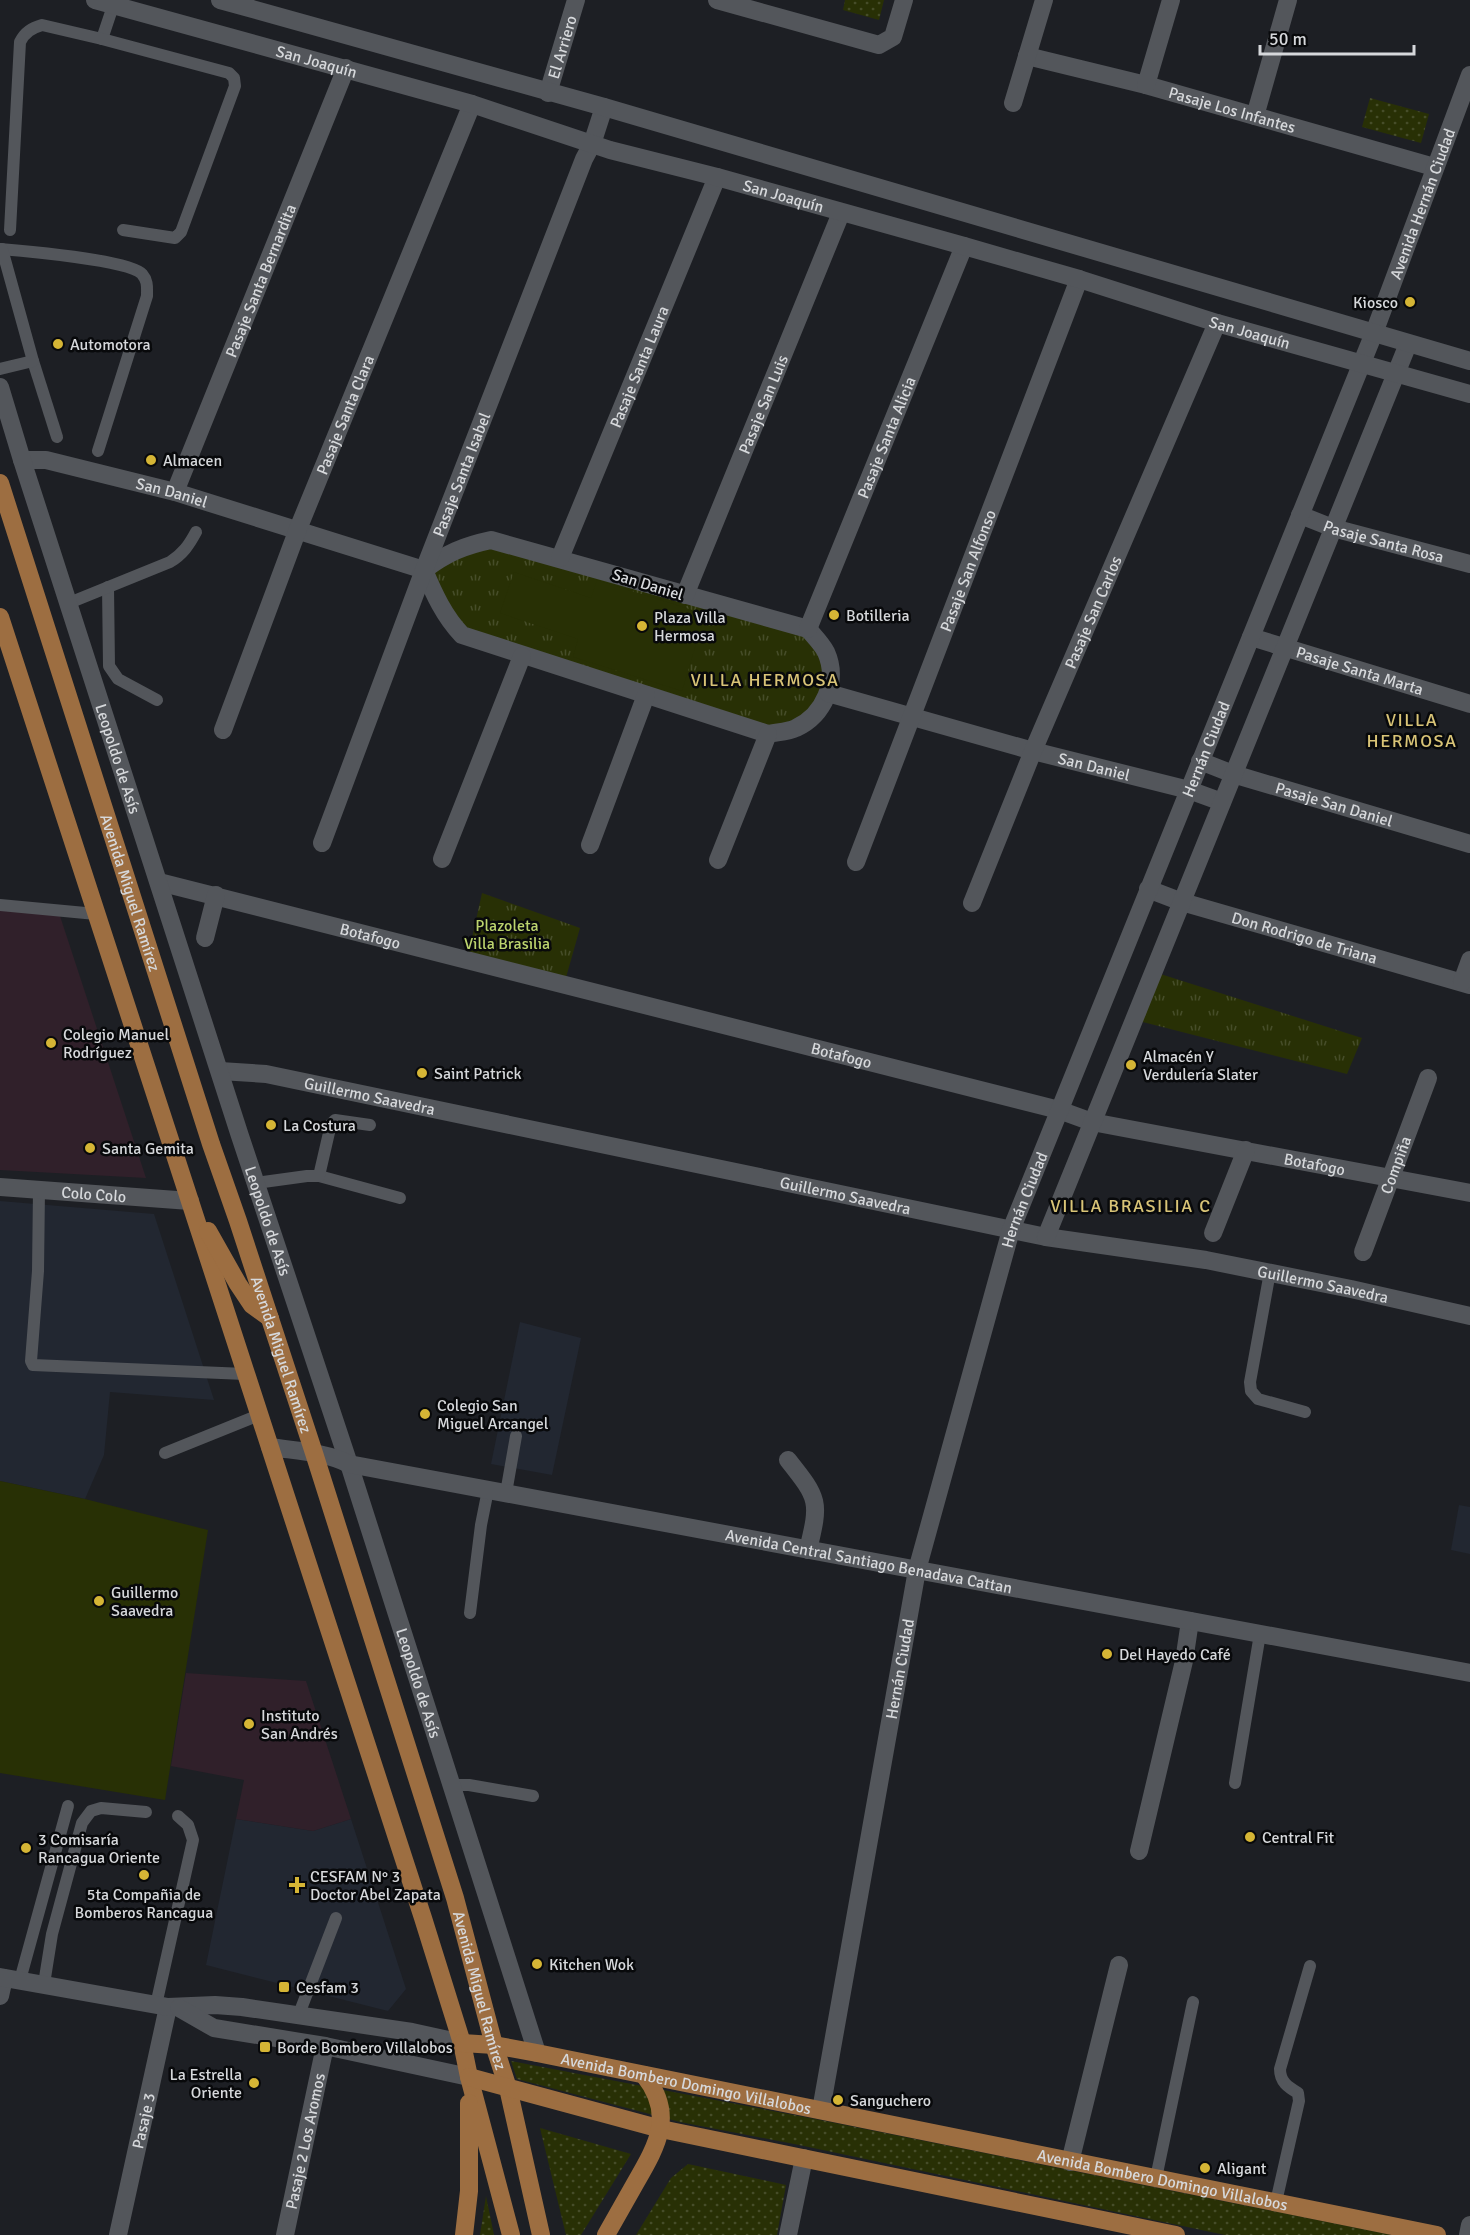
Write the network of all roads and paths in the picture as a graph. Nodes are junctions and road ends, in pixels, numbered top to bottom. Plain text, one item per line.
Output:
1 (95, 0) edge
2 (220, 0) edge
3 (576, 0) edge
4 (717, 0) edge
5 (904, 0) edge
6 (1044, 0) edge
7 (1171, 0) edge
8 (1288, 0) edge
9 (115, 3) edge
10 (102, 39) junction
11 (1027, 56) junction
12 (346, 69) junction
13 (1470, 75) edge
14 (1146, 85) junction
15 (548, 93) junction
16 (1014, 103) dead end
17 (472, 104) junction
18 (604, 107) junction
19 (1255, 116) junction
20 (592, 144) junction
21 (1434, 167) junction
22 (717, 177) junction
23 (841, 213) junction
24 (10, 230) dead end
25 (123, 230) dead end
26 (964, 246) junction
27 (1, 249) edge
28 (1079, 279) junction
29 (1217, 323) junction
30 (1374, 333) junction
31 (1408, 344) junction
32 (33, 361) junction
33 (1470, 361) edge
34 (1361, 364) junction
35 (0, 369) edge
36 (1395, 374) junction
37 (0, 387) edge
38 (1470, 394) edge
39 (57, 437) dead end
40 (98, 451) dead end
41 (22, 460) junction
42 (0, 483) edge
43 (175, 492) junction
44 (1300, 515) junction
45 (1333, 528) junction
46 (298, 529) junction
47 (196, 532) dead end
48 (560, 558) junction
49 (1470, 564) edge
50 (424, 570) junction
51 (108, 587) junction
52 (685, 595) junction
53 (69, 603) junction
54 (0, 617) edge
55 (808, 629) junction
56 (1251, 637) junction
57 (1284, 648) junction
58 (522, 656) junction
59 (828, 693) junction
60 (646, 695) junction
61 (157, 700) dead end
62 (1470, 704) edge
63 (912, 718) junction
64 (223, 730) dead end
65 (768, 734) junction
66 (1033, 751) junction
67 (1200, 761) junction
68 (1233, 774) junction
69 (1189, 790) junction
70 (1222, 802) junction
71 (322, 843) dead end
72 (1470, 844) edge
73 (590, 845) dead end
74 (442, 859) dead end
75 (717, 861) dead end
76 (856, 862) dead end
77 (159, 882) junction
78 (1148, 890) junction
79 (216, 895) junction
80 (1182, 902) junction
81 (972, 903) dead end
82 (0, 905) edge
83 (96, 914) junction
84 (205, 938) dead end
85 (1470, 960) edge
86 (1466, 983) edge
87 (220, 1071) junction
88 (1428, 1078) dead end
89 (1059, 1110) junction
90 (1092, 1122) junction
91 (370, 1125) dead end
92 (1246, 1150) junction
93 (319, 1176) junction
94 (1391, 1178) junction
95 (256, 1183) junction
96 (0, 1187) edge
97 (39, 1190) junction
98 (1470, 1193) edge
99 (400, 1198) dead end
100 (190, 1201) junction
101 (1011, 1230) junction
102 (1213, 1233) dead end
103 (1046, 1237) junction
104 (1364, 1252) dead end
105 (1270, 1272) junction
106 (1470, 1316) edge
107 (270, 1318) junction
108 (245, 1374) junction
109 (1305, 1412) dead end
110 (259, 1415) junction
111 (516, 1436) dead end
112 (270, 1447) junction
113 (165, 1453) dead end
114 (314, 1453) junction
115 (788, 1460) dead end
116 (349, 1464) junction
117 (497, 1492) junction
118 (808, 1550) junction
119 (917, 1570) junction
120 (471, 1612) dead end
121 (1190, 1621) junction
122 (1260, 1634) junction
123 (1470, 1673) edge
124 (1235, 1783) dead end
125 (452, 1785) junction
126 (533, 1796) dead end
127 (68, 1806) dead end
128 (146, 1812) dead end
129 (178, 1816) dead end
130 (1139, 1851) dead end
131 (336, 1918) dead end
132 (1119, 1965) dead end
133 (1310, 1966) dead end
134 (8, 1978) edge
135 (44, 1984) junction
136 (0, 1996) edge
137 (1193, 2002) dead end
138 (168, 2007) junction
139 (299, 2014) junction
140 (462, 2043) junction
141 (494, 2045) junction
142 (325, 2046) junction
143 (537, 2053) junction
144 (644, 2075) junction
145 (469, 2077) junction
146 (508, 2088) junction
147 (821, 2110) junction
148 (661, 2129) junction
149 (804, 2158) junction
150 (1070, 2162) junction
151 (1156, 2178) junction
152 (1276, 2202) junction
153 (1470, 2225) edge
154 (1170, 2234) edge
155 (118, 2235) edge
156 (285, 2235) edge
157 (464, 2235) edge
158 (511, 2235) edge
159 (541, 2235) edge
160 (606, 2235) edge
161 (788, 2235) edge
162 (1437, 2235) edge
163 (1468, 2235) edge

1 - 9 street, San Joaquín
2 - 15 street, San Joaquín
3 - 15 street, El Arriero
4 - 5 street
6 - 11 street
7 - 14 street
8 - 19 street
9 - 10 lane
9 - 12 street, San Joaquín
10 - 24 lane
10 - 25 lane
11 - 14 street, Pasaje Los Infantes
11 - 16 street
12 - 17 street, San Joaquín
12 - 43 street, Pasaje Santa Bernardita
13 - 21 street, Avenida Hernán Ciudad
14 - 19 street, Pasaje Los Infantes
15 - 18 street, San Joaquín
17 - 20 street, San Joaquín
17 - 46 street, Pasaje Santa Clara
18 - 20 street, Pasaje Santa Isabel
18 - 30 street, San Joaquín
19 - 21 street, Pasaje Los Infantes
20 - 22 street, San Joaquín
20 - 50 street, Pasaje Santa Isabel
21 - 30 street, Avenida Hernán Ciudad
22 - 23 street, San Joaquín
22 - 48 street, Pasaje Santa Laura
23 - 26 street, San Joaquín
23 - 52 street, Pasaje San Luis
26 - 28 street, San Joaquín
26 - 55 street, Pasaje Santa Alicia
27 - 32 lane
27 - 40 lane
28 - 29 street, San Joaquín
28 - 63 street, Pasaje San Alfonso
29 - 34 street, San Joaquín
29 - 66 street, Pasaje San Carlos
30 - 31 street, San Joaquín
30 - 34 street, Hernán Ciudad
31 - 33 street, San Joaquín
31 - 36 street, Hernán Ciudad
32 - 35 lane
32 - 39 lane
34 - 36 street, San Joaquín
34 - 44 street, Hernán Ciudad
36 - 38 street, San Joaquín
36 - 45 street, Hernán Ciudad
37 - 41 street, Leopoldo de Asís
41 - 43 street, San Daniel
41 - 53 street, Leopoldo de Asís
42 - 107 main road, Avenida Miguel Ramírez
43 - 46 street, San Daniel
44 - 45 street, Pasaje Santa Rosa
44 - 56 street, Hernán Ciudad
45 - 49 street, Pasaje Santa Rosa
45 - 57 street, Hernán Ciudad
46 - 50 street, San Daniel
46 - 64 street, Pasaje Santa Clara
47 - 51 lane
48 - 50 street, San Daniel
48 - 52 street, San Daniel
50 - 58 street
50 - 71 street, Pasaje Santa Isabel
51 - 53 lane
51 - 61 lane
52 - 55 street, San Daniel
53 - 77 street, Leopoldo de Asís
54 - 83 main road, Avenida Miguel Ramírez
55 - 59 street
56 - 57 street, Pasaje Santa Marta
56 - 67 street, Hernán Ciudad
57 - 62 street, Pasaje Santa Marta
57 - 68 street, Hernán Ciudad
58 - 60 street
58 - 74 street
59 - 63 street, San Daniel
59 - 65 street
60 - 65 street
60 - 73 street
63 - 66 street, San Daniel
63 - 76 street, Pasaje San Alfonso
65 - 75 street
66 - 69 street, San Daniel
66 - 81 street, Pasaje San Carlos
67 - 68 street, Pasaje San Daniel
67 - 69 street, Hernán Ciudad
68 - 70 street, Hernán Ciudad
68 - 72 street, Pasaje San Daniel
69 - 70 street, San Daniel
69 - 78 street, Hernán Ciudad
70 - 80 street, Hernán Ciudad
77 - 79 street, Botafogo
77 - 87 street, Leopoldo de Asís
78 - 80 street, Don Rodrigo de Triana
78 - 89 street, Hernán Ciudad
79 - 84 street
79 - 89 street, Botafogo
80 - 86 street, Don Rodrigo de Triana
80 - 90 street, Hernán Ciudad
82 - 83 lane
83 - 100 main road, Avenida Miguel Ramírez
85 - 86 street, Don Rodrigo de Triana
87 - 95 street, Leopoldo de Asís
87 - 101 street, Guillermo Saavedra
88 - 94 street, Compiña
89 - 90 street, Botafogo
89 - 101 street, Hernán Ciudad
90 - 92 street, Botafogo
90 - 103 street, Hernán Ciudad
91 - 93 lane
92 - 94 street, Botafogo
92 - 102 street
93 - 95 lane
93 - 99 lane
94 - 98 street, Botafogo
94 - 104 street, Compiña
95 - 116 street, Leopoldo de Asís
96 - 97 street, Colo Colo
97 - 100 street, Colo Colo
97 - 108 lane
100 - 107 main road
100 - 108 main road, Avenida Miguel Ramírez
101 - 103 street, Guillermo Saavedra
101 - 119 street, Hernán Ciudad
103 - 105 street, Guillermo Saavedra
105 - 106 street, Guillermo Saavedra
105 - 109 lane
107 - 114 main road, Avenida Miguel Ramírez
108 - 110 main road, Avenida Miguel Ramírez
110 - 112 main road, Avenida Miguel Ramírez
110 - 113 lane
111 - 117 lane
112 - 114 street, Avenida Central Santiago Benadava Cattan
112 - 140 main road, Avenida Miguel Ramírez
114 - 116 street, Avenida Central Santiago Benadava Cattan
114 - 141 main road, Avenida Miguel Ramírez
115 - 118 street
116 - 117 street, Avenida Central Santiago Benadava Cattan
116 - 125 street, Leopoldo de Asís
117 - 118 street, Avenida Central Santiago Benadava Cattan
117 - 120 lane
118 - 119 street, Avenida Central Santiago Benadava Cattan
119 - 121 street, Avenida Central Santiago Benadava Cattan
119 - 147 street, Hernán Ciudad
121 - 122 street, Avenida Central Santiago Benadava Cattan
121 - 130 street
122 - 123 street, Avenida Central Santiago Benadava Cattan
122 - 124 lane
125 - 126 lane
125 - 143 street, Leopoldo de Asís
127 - 134 lane
128 - 135 lane
129 - 138 lane
131 - 139 lane
132 - 150 street
133 - 152 lane
134 - 135 street, Avenida Bombero Domingo Villalobos
134 - 136 street
135 - 138 street, Avenida Bombero Domingo Villalobos
137 - 151 lane
138 - 139 street, Avenida Bombero Domingo Villalobos
138 - 142 street, Avenida Bombero Domingo Villalobos
138 - 155 street, Pasaje 3
139 - 140 street, Avenida Bombero Domingo Villalobos
140 - 141 main road, Avenida Bombero Domingo Villalobos
140 - 145 main road, Avenida Miguel Ramírez
141 - 143 main road, Avenida Bombero Domingo Villalobos
141 - 146 main road, Avenida Miguel Ramírez
142 - 145 street, Avenida Bombero Domingo Villalobos
142 - 156 street, Pasaje 2 Los Aromos
143 - 144 main road, Avenida Bombero Domingo Villalobos
144 - 147 main road, Avenida Bombero Domingo Villalobos
144 - 148 main road
145 - 146 main road, Avenida Bombero Domingo Villalobos
145 - 157 main road
145 - 158 main road, Avenida Miguel Ramírez
146 - 148 main road, Avenida Bombero Domingo Villalobos
146 - 159 main road, Avenida Miguel Ramírez
147 - 150 main road, Avenida Bombero Domingo Villalobos
148 - 149 main road, Avenida Bombero Domingo Villalobos
148 - 160 main road
149 - 154 main road, Avenida Bombero Domingo Villalobos
149 - 161 street
150 - 151 main road, Avenida Bombero Domingo Villalobos
151 - 152 main road, Avenida Bombero Domingo Villalobos
152 - 162 main road, Avenida Bombero Domingo Villalobos
153 - 163 street

